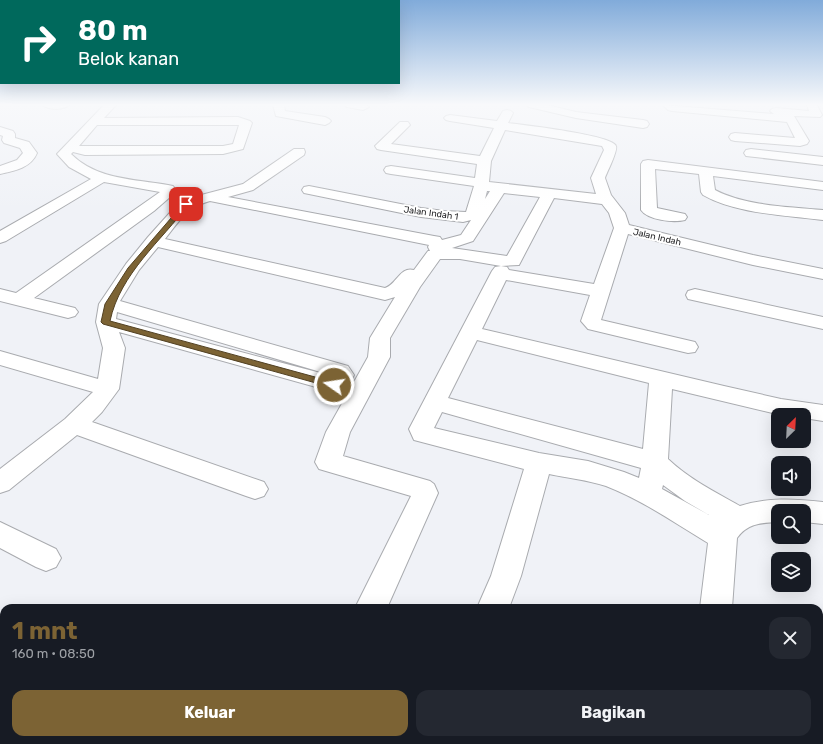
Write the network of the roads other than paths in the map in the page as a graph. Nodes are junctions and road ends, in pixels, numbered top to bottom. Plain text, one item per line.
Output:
1 (8, 140) edge
2 (82, 140) edge
3 (241, 140) edge
4 (389, 140) edge
5 (494, 140) edge
6 (592, 140) edge
7 (771, 140) edge
8 (801, 140) edge
9 (74, 152) junction
10 (299, 152) dead end
11 (751, 153) dead end
12 (484, 161) junction
13 (823, 161) edge
14 (0, 170) edge
15 (391, 170) dead end
16 (705, 171) junction
17 (102, 178) junction
18 (481, 184) junction
19 (823, 186) edge
20 (309, 190) dead end
21 (497, 192) dead end
22 (549, 194) junction
23 (209, 197) junction
24 (607, 200) junction
25 (823, 215) edge
26 (679, 216) dead end
27 (622, 228) junction
28 (0, 238) edge
29 (154, 241) junction
30 (434, 241) dead end
31 (823, 274) edge
32 (600, 291) junction
33 (0, 295) edge
34 (695, 295) dead end
35 (19, 300) junction
36 (68, 312) dead end
37 (108, 313) junction
38 (823, 323) edge
39 (470, 332) junction
40 (688, 347) dead end
41 (0, 358) edge
42 (660, 379) junction
43 (108, 388) junction
44 (435, 402) junction
45 (823, 413) edge
46 (74, 425) junction
47 (655, 462) junction
48 (539, 463) junction
49 (0, 483) edge
50 (255, 489) dead end
51 (646, 493) junction
52 (771, 512) edge
53 (811, 512) edge
54 (823, 513) edge
55 (731, 527) junction
56 (0, 534) edge
57 (46, 558) dead end
58 (372, 604) edge
59 (494, 604) edge
60 (717, 604) edge

1 - 14 street
2 - 9 street
3 - 9 street
4 - 12 street
5 - 12 street, Jalan Indah 1
6 - 24 street, Jalan Indah
7 - 8 street
9 - 17 street
10 - 23 street
11 - 13 street
12 - 18 street, Jalan Indah 1
15 - 18 street
16 - 19 street
16 - 25 street
16 - 26 street
17 - 28 street
17 - 35 street
18 - 20 street, Jalan Indah 1
18 - 22 street
21 - 29 street
22 - 24 street
22 - 58 street
23 - 29 street
23 - 30 street
24 - 27 street, Jalan Indah
27 - 31 street, Jalan Indah
27 - 32 street
29 - 37 street
32 - 39 street
32 - 40 street
33 - 35 street
34 - 38 street
35 - 36 street
37 - 37 street
37 - 43 street
39 - 42 street
39 - 44 street
41 - 43 street
42 - 45 street
42 - 47 street
43 - 46 street
44 - 47 street
44 - 48 street
46 - 49 street
46 - 50 street
47 - 51 street
47 - 55 street
48 - 51 street
48 - 59 street
51 - 55 street
52 - 55 street
53 - 54 street
55 - 60 street
56 - 57 street

